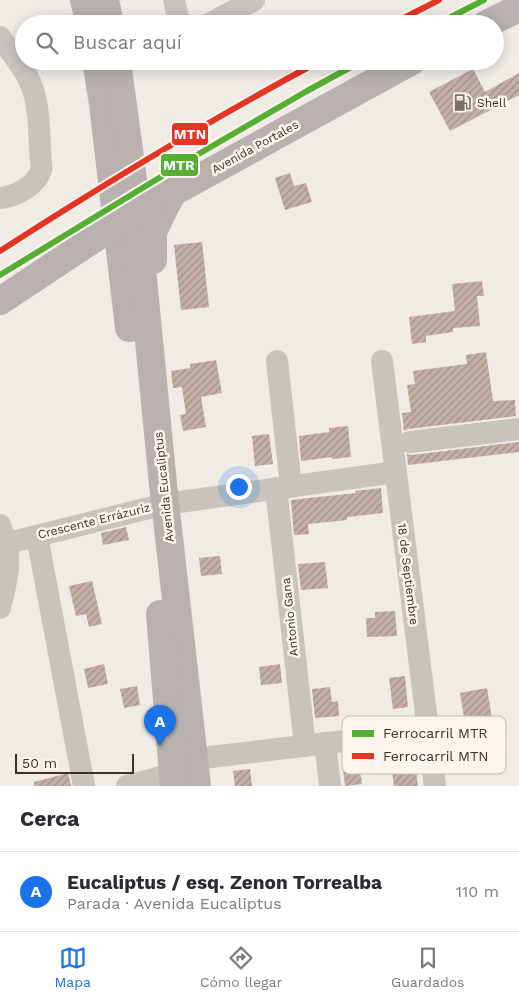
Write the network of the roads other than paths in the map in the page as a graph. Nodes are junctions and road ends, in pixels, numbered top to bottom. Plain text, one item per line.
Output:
1 (84, 0) edge
2 (106, 0) edge
3 (174, 0) edge
4 (254, 0) edge
5 (519, 8) edge
6 (88, 15) edge
7 (108, 15) edge
8 (177, 15) edge
9 (226, 15) edge
10 (504, 15) edge
11 (0, 37) edge
12 (15, 60) edge
13 (22, 70) edge
14 (97, 70) edge
15 (119, 70) edge
16 (394, 70) edge
17 (143, 194) junction
18 (3, 198) edge
19 (0, 301) edge
20 (277, 361) dead end
21 (382, 361) dead end
22 (519, 429) edge
23 (410, 442) dead end
24 (396, 472) junction
25 (283, 487) junction
26 (160, 498) junction
27 (37, 536) junction
28 (2, 537) edge
29 (0, 608) edge
30 (426, 716) edge
31 (342, 742) edge
32 (315, 745) junction
33 (180, 773) edge
34 (84, 786) edge
35 (127, 786) edge
36 (197, 786) edge
37 (330, 786) edge

1 - 6 main road
2 - 7 main road
3 - 8 street
4 - 9 street
5 - 10 main road
11 - 12 street
13 - 18 street
14 - 17 main road
15 - 17 main road
16 - 17 main road, Avenida Portales
17 - 19 main road, Avenida Portales, bridge
17 - 26 main road, Avenida Eucaliptus
17 - 26 main road
20 - 25 street, Antonio Gana
21 - 24 street, 18 de Septiembre
22 - 23 street
24 - 25 street, Crescente Errázuriz
24 - 30 street, 18 de Septiembre
25 - 26 street, Crescente Errázuriz
25 - 32 street, Antonio Gana
26 - 27 street, Crescente Errázuriz
26 - 33 main road, Avenida Eucaliptus
27 - 28 street, Crescente Errázuriz
27 - 34 street
28 - 29 street
31 - 32 street
32 - 33 street
32 - 37 street, Antonio Gana
33 - 35 street
33 - 36 main road, Avenida Eucaliptus

